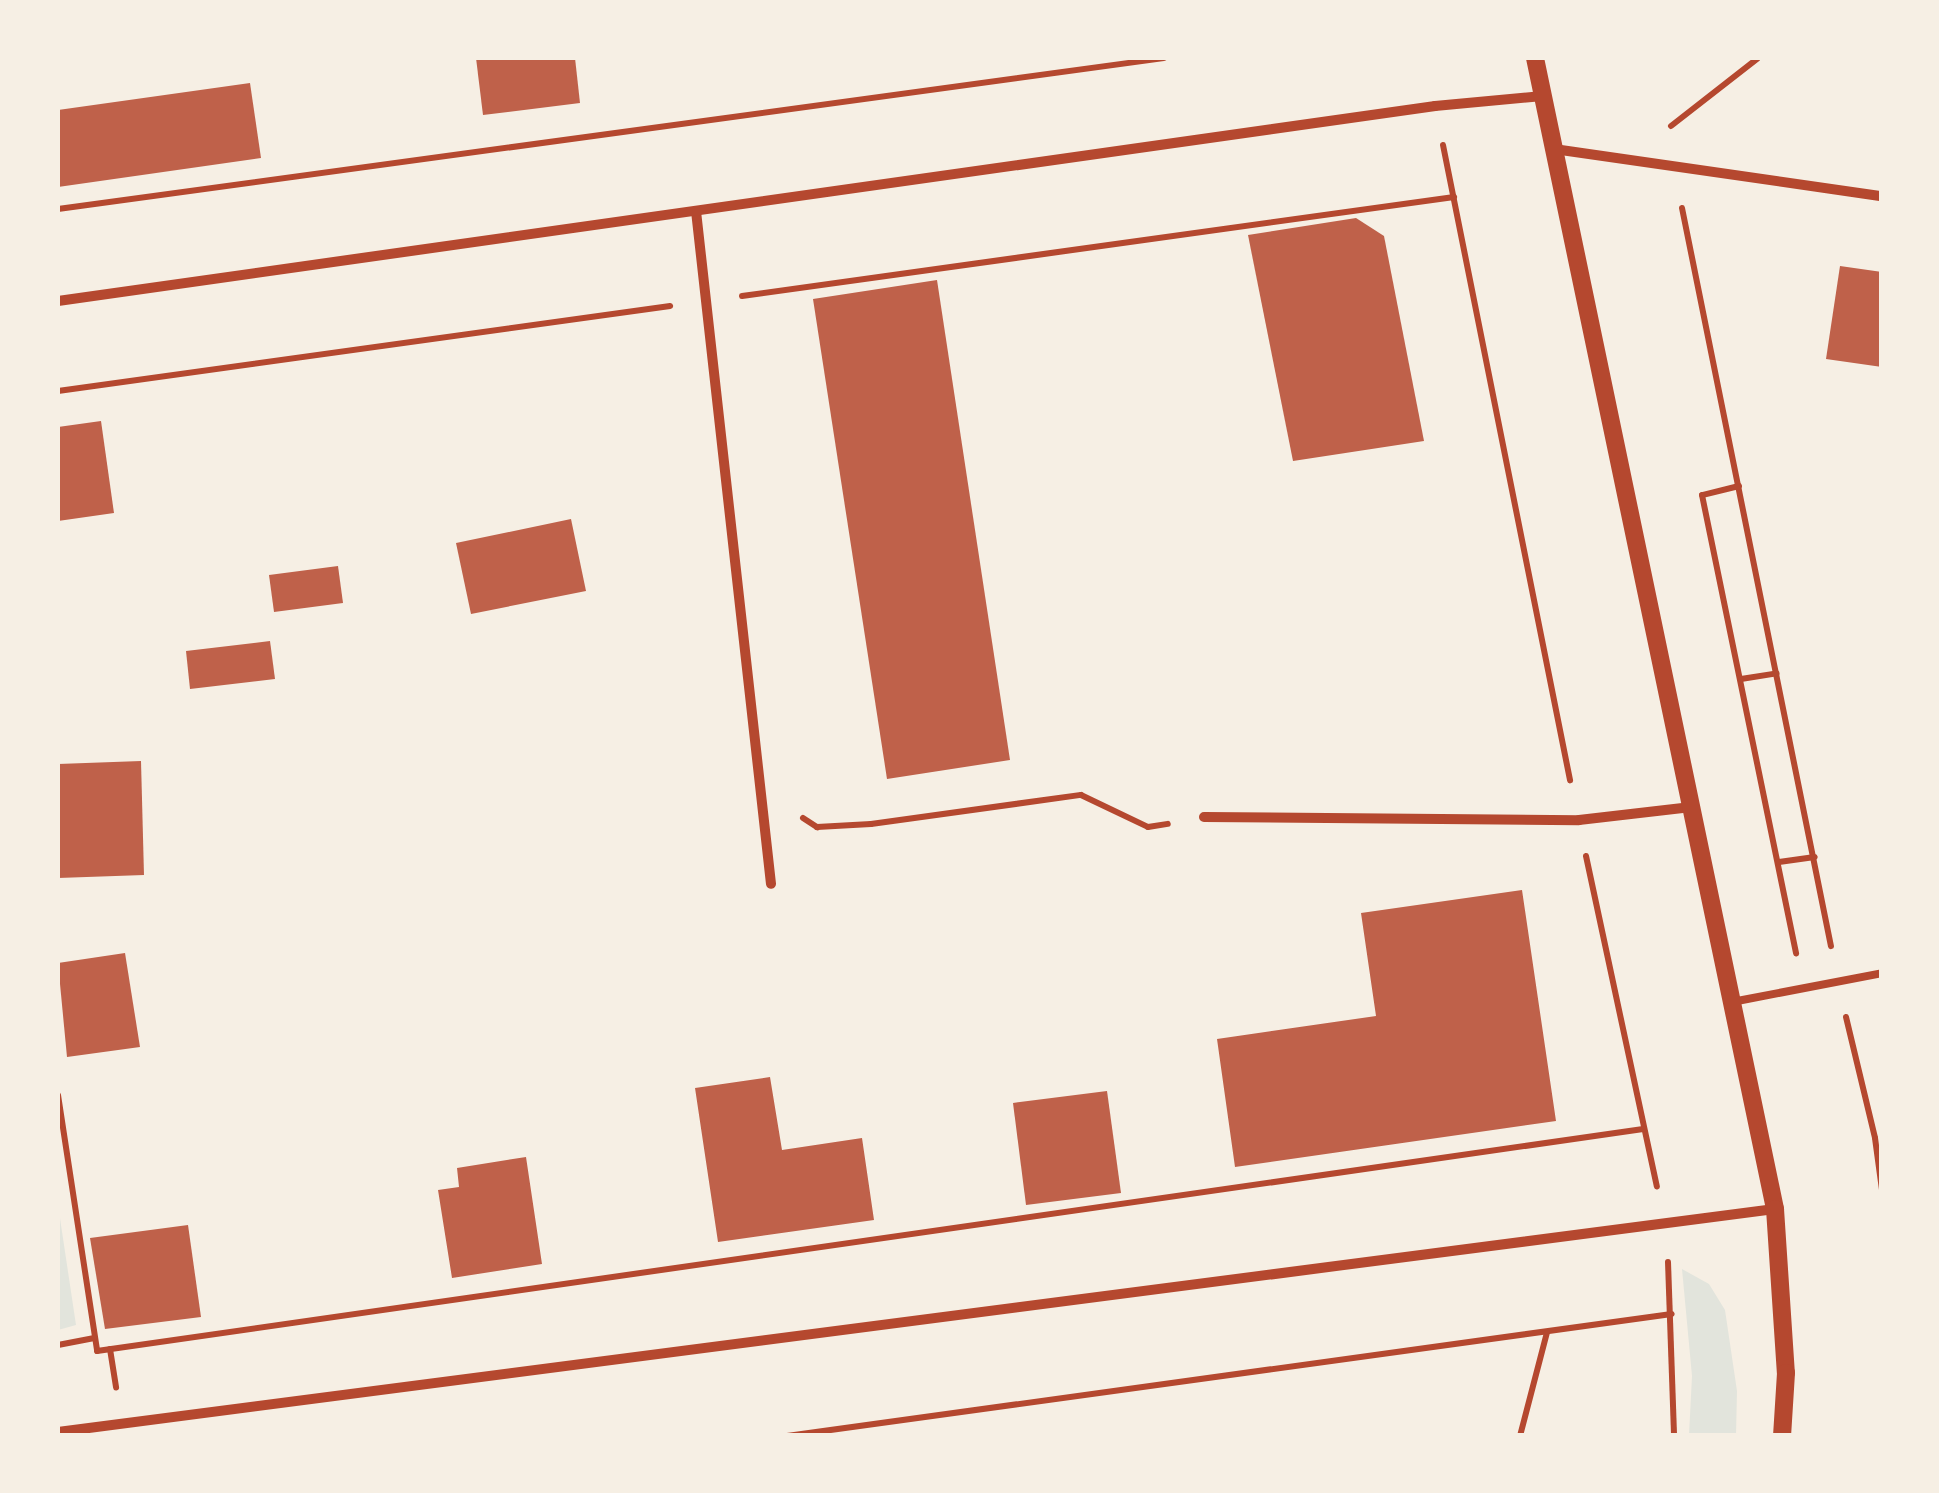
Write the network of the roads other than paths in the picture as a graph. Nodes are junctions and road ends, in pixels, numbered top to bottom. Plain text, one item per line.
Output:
1 (1535, 58) edge
2 (1543, 96) junction
3 (1554, 148) junction
4 (1882, 196) edge
5 (696, 211) junction
6 (58, 301) edge
7 (1692, 806) junction
8 (1204, 817) road end
9 (770, 884) dead end
10 (1882, 974) edge
11 (1732, 1002) junction
12 (1775, 1209) junction
13 (58, 1432) edge
14 (1782, 1436) edge

1 - 2 street
2 - 3 street
2 - 5 street
3 - 4 street
3 - 7 street
5 - 6 street
5 - 9 street
7 - 8 street
7 - 11 street
10 - 11 lane
11 - 12 street
12 - 13 street
12 - 14 street

